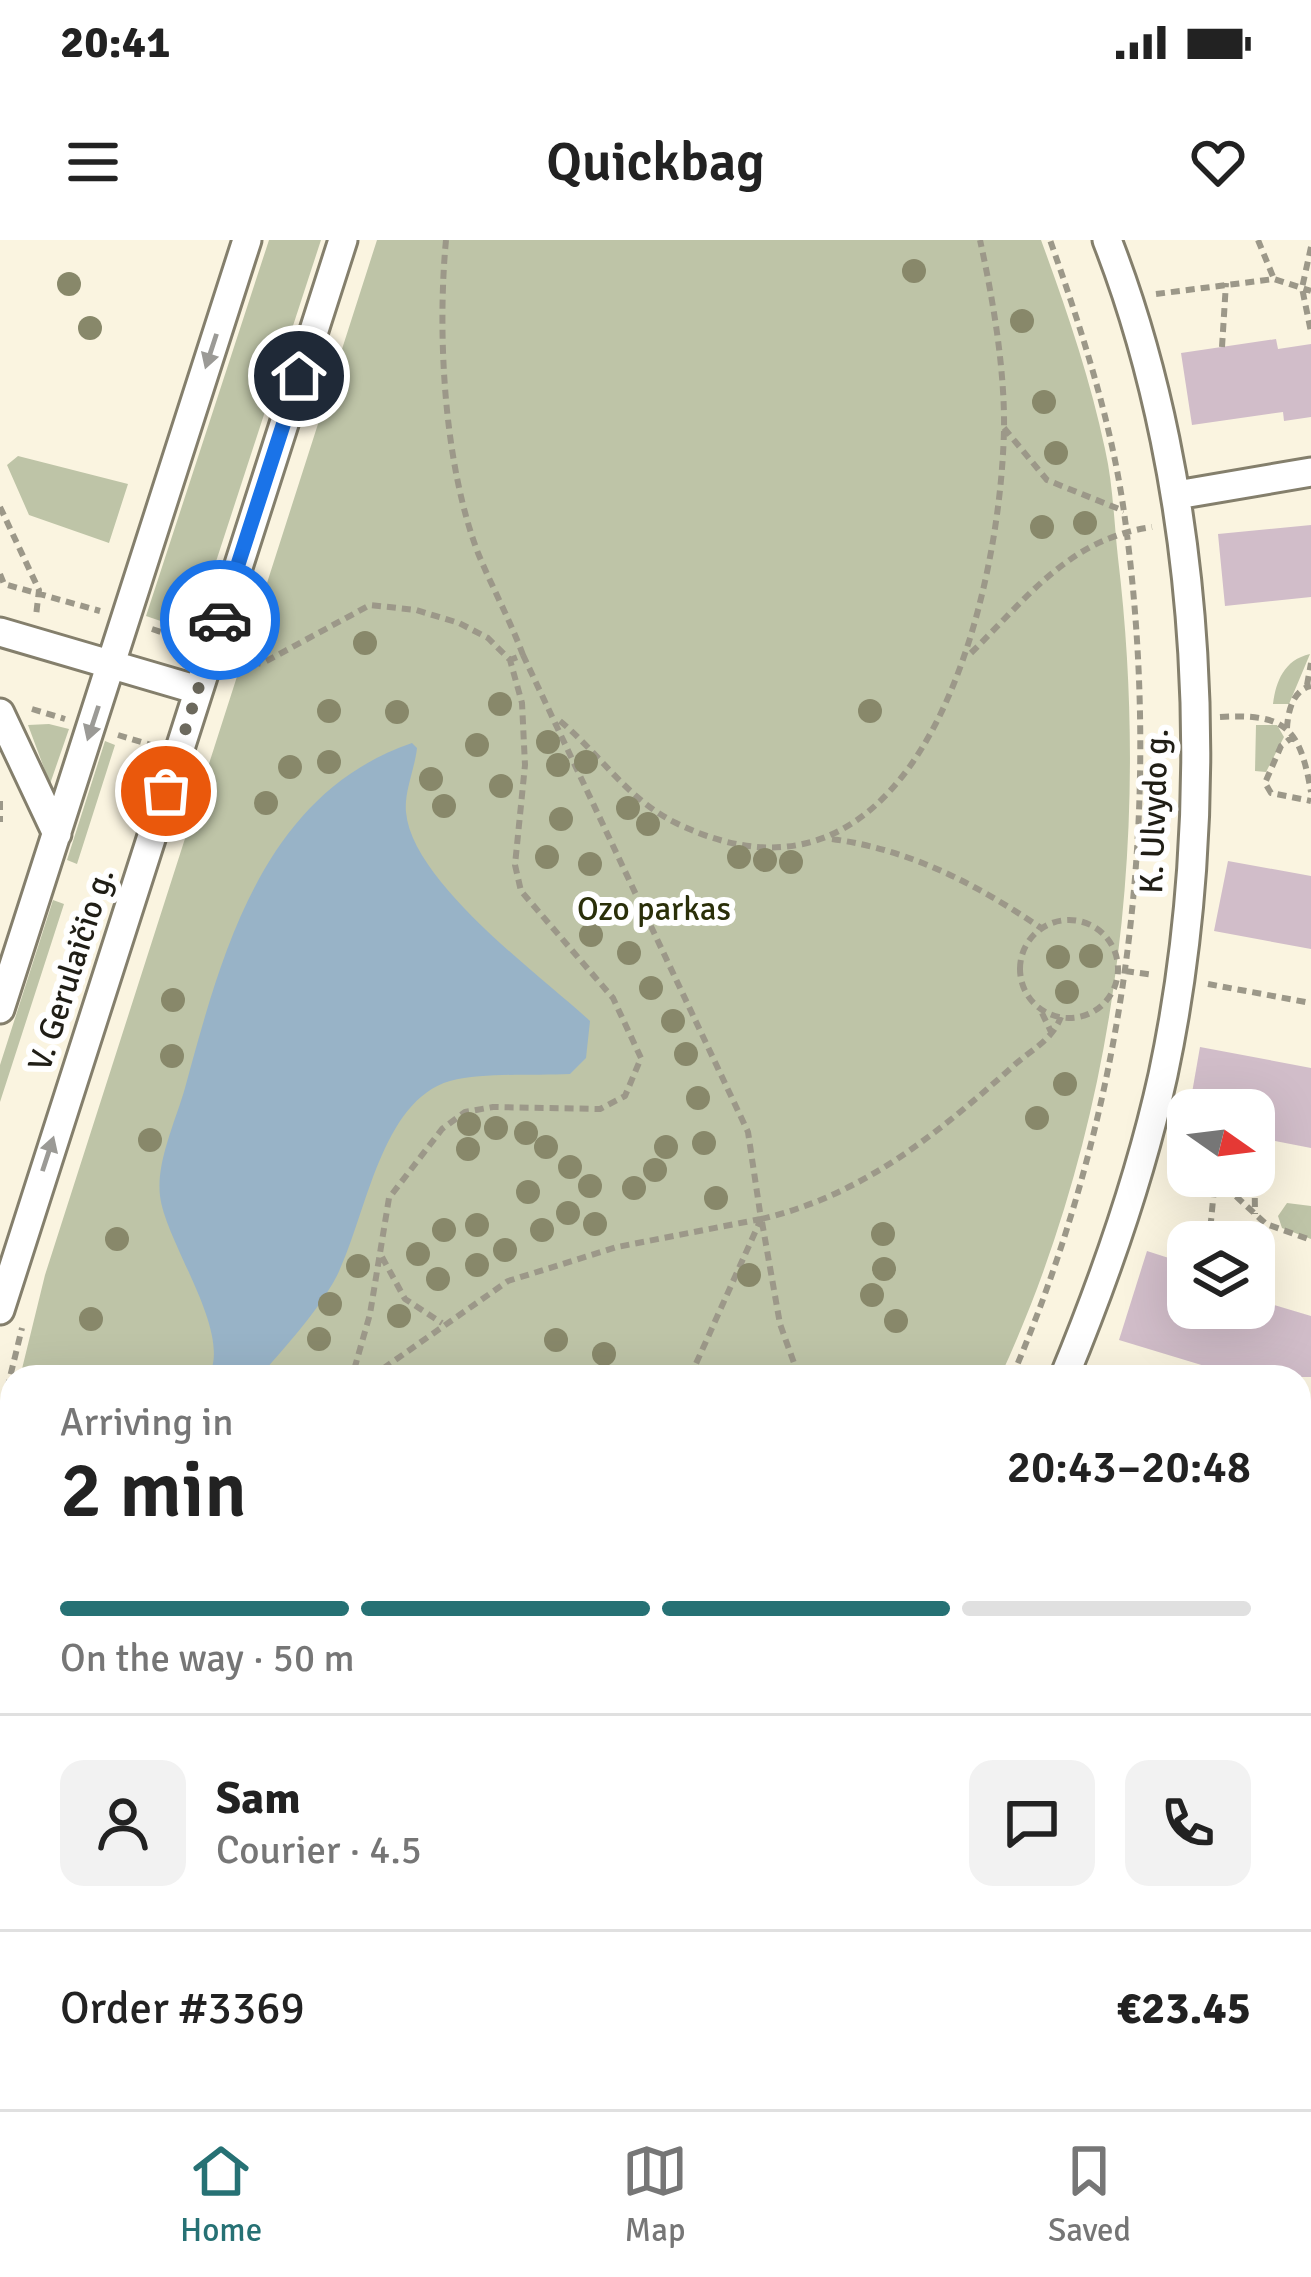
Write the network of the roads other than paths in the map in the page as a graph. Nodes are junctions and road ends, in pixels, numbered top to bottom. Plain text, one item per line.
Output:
1 (247, 240) edge
2 (343, 240) edge
3 (1107, 240) edge
4 (1311, 472) edge
5 (1178, 509) junction
6 (0, 632) edge
7 (112, 663) junction
8 (198, 690) junction
9 (7, 708) edge
10 (57, 834) junction
11 (0, 1009) edge
12 (0, 1310) edge
13 (1069, 1365) edge

1 -> 7 street, V. Gerulaičio g.
2 - 8 street, V. Gerulaičio g.
3 - 5 street, K. Ulvydo g.
4 - 5 street
5 - 13 street, K. Ulvydo g.
6 - 7 street
7 - 8 street
7 -> 10 street, V. Gerulaičio g.
12 -> 8 street, V. Gerulaičio g.
9 - 10 street
10 - 11 street, V. Gerulaičio g.

